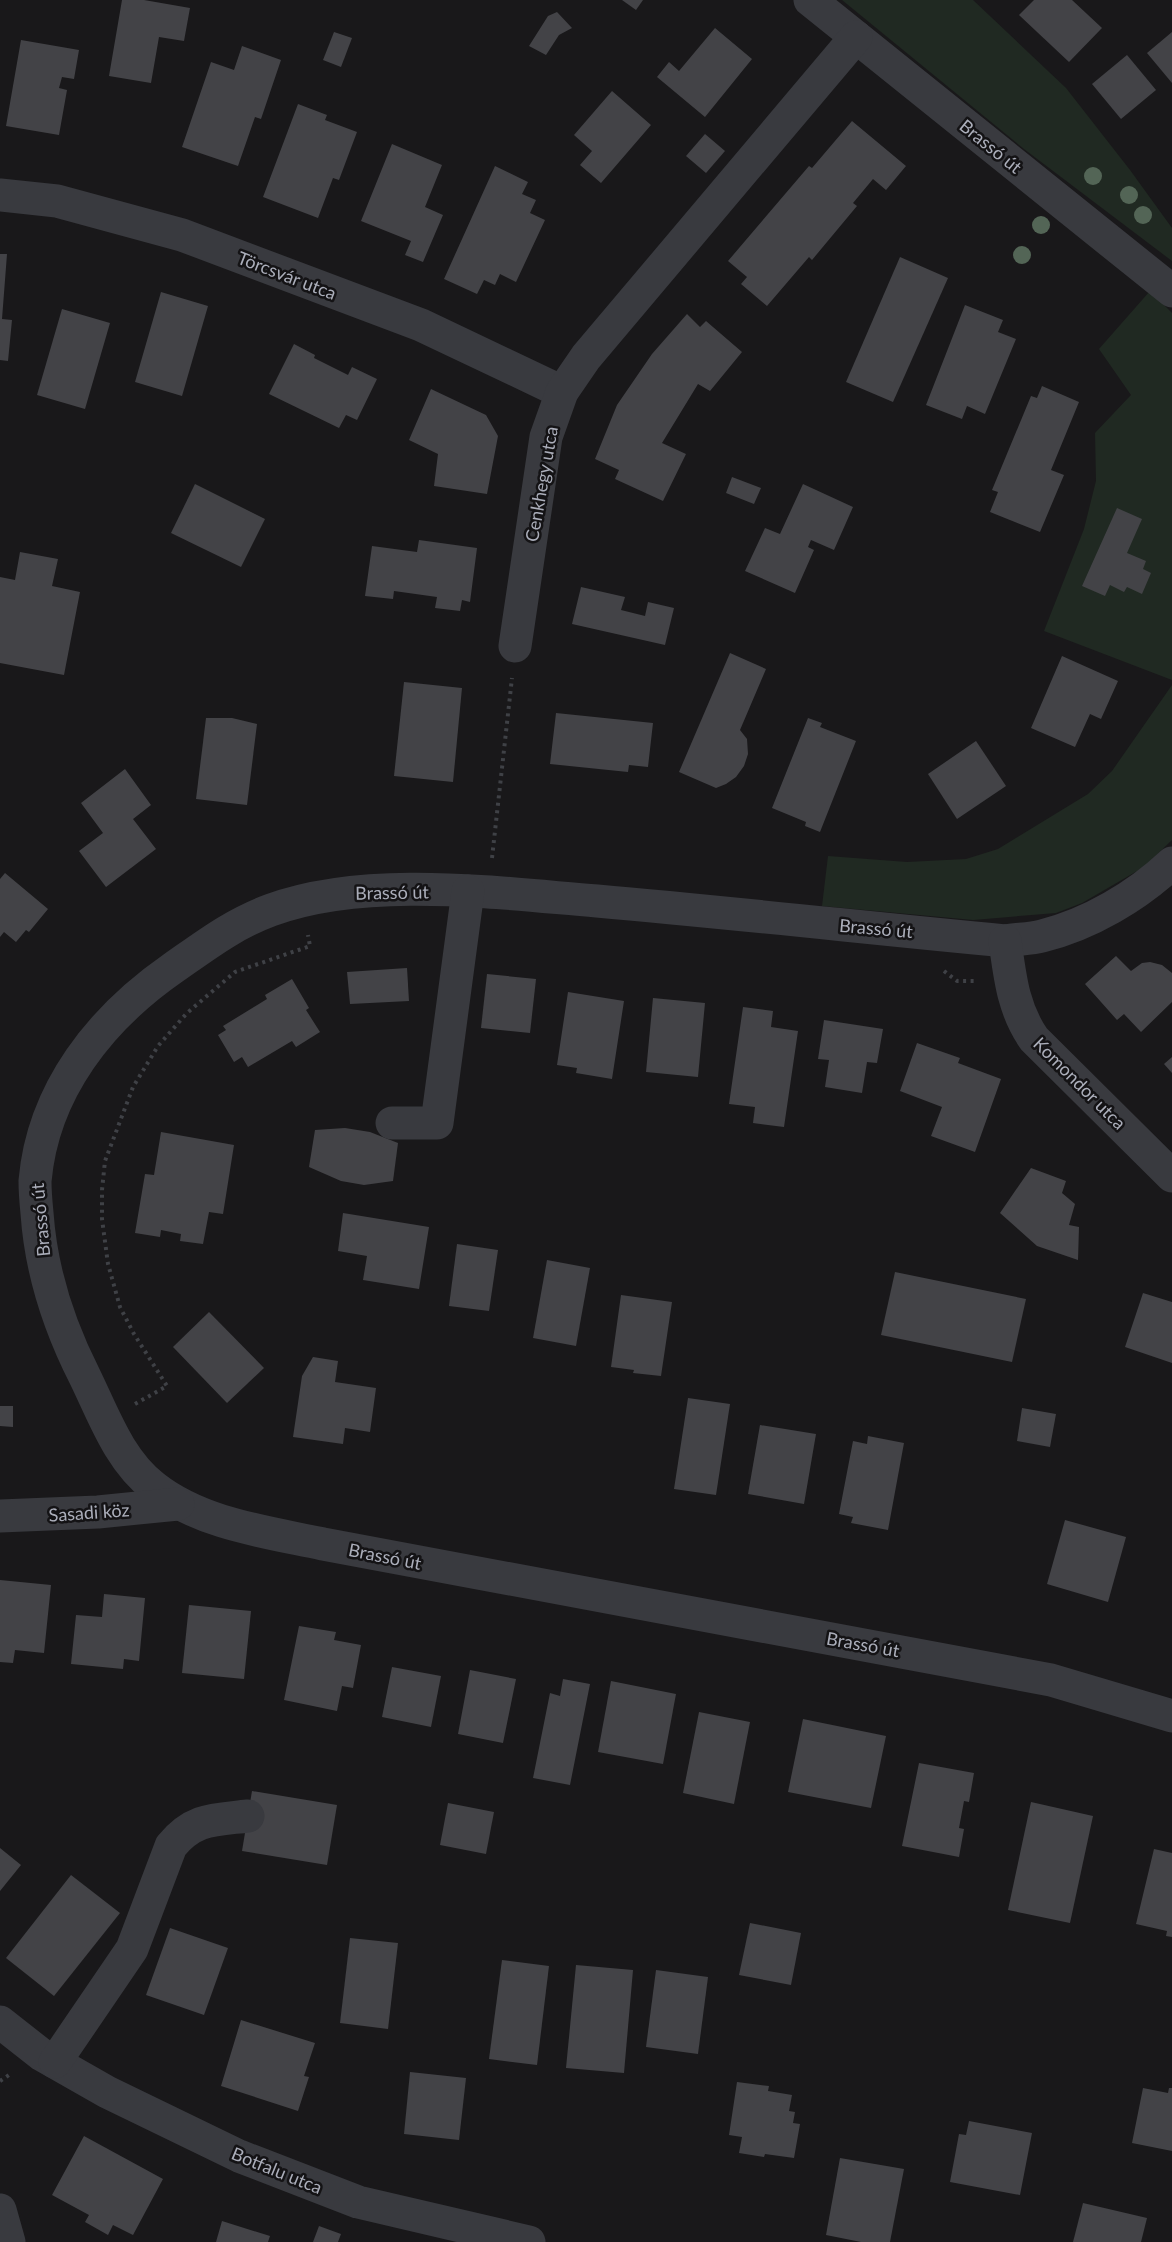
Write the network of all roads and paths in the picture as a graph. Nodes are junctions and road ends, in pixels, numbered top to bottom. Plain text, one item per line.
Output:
1 (810, 0) edge
2 (856, 37) junction
3 (0, 195) edge
4 (1172, 291) edge
5 (562, 392) junction
6 (515, 646) joint
7 (1172, 863) edge
8 (478, 892) junction
9 (1005, 941) junction
10 (392, 1123) dead end
11 (1172, 1176) edge
12 (178, 1504) junction
13 (0, 1516) edge
14 (1172, 1716) edge
15 (248, 1816) dead end
16 (0, 2022) edge
17 (48, 2058) junction
18 (0, 2210) edge
19 (9, 2242) edge
20 (529, 2242) edge

1 - 2 street, Brassó út
2 - 4 street, Brassó út
2 - 5 street, Cenkhegy utca
3 - 5 street, Törcsvár utca
5 - 6 street, Cenkhegy utca
6 - 8 path
7 - 9 street, Brassó út
8 - 9 street, Brassó út
8 - 10 street
8 - 12 street, Brassó út
9 - 11 street, Komondor utca
12 - 13 street, Sasadi köz
12 - 14 street, Brassó út
15 - 17 street
16 - 17 street, Botfalu utca
17 - 20 street, Botfalu utca
18 - 19 street

